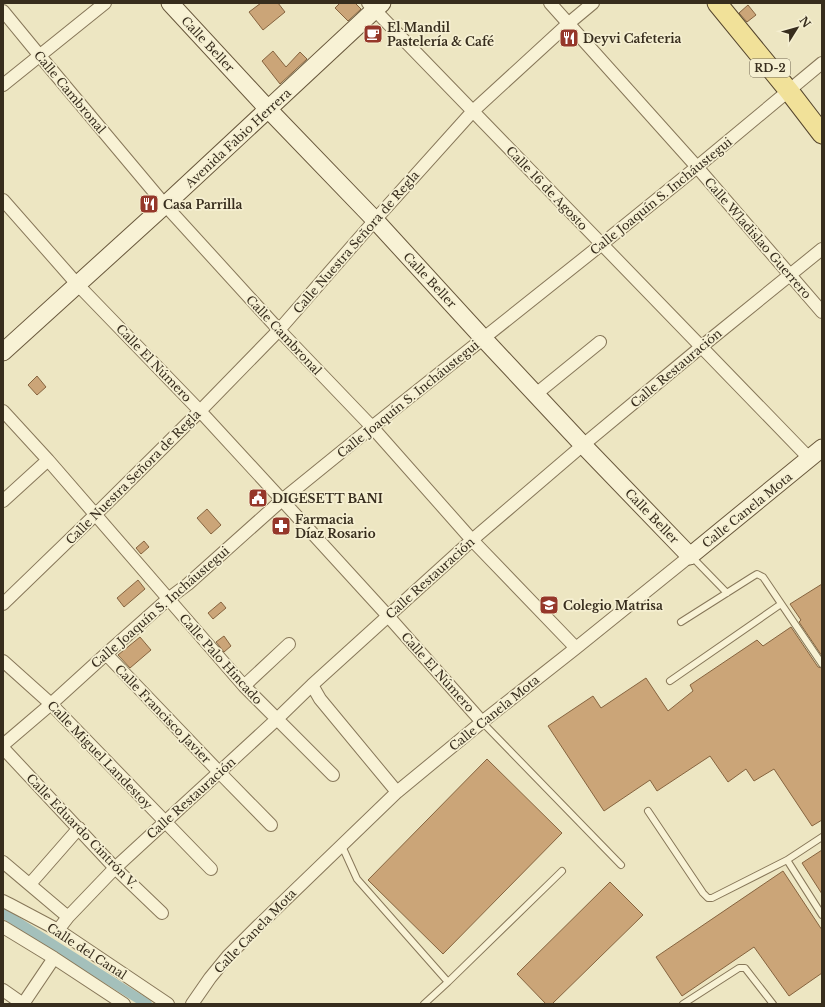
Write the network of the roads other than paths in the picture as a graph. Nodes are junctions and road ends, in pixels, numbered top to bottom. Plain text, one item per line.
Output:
1 (105, 3) edge
2 (170, 3) edge
3 (550, 3) edge
4 (593, 3) edge
5 (717, 3) edge
6 (375, 5) edge
7 (3, 11) edge
8 (569, 23) junction
9 (40, 56) junction
10 (822, 64) edge
11 (3, 85) edge
12 (789, 91) junction
13 (268, 109) junction
14 (473, 111) junction
15 (822, 134) edge
16 (697, 167) junction
17 (3, 200) edge
18 (165, 205) junction
19 (375, 220) junction
20 (602, 244) junction
21 (822, 249) edge
22 (790, 275) junction
23 (77, 284) junction
24 (822, 312) edge
25 (278, 330) junction
26 (484, 338) junction
27 (600, 342) dead end
28 (701, 347) junction
29 (3, 352) edge
30 (536, 394) junction
31 (3, 410) edge
32 (200, 411) junction
33 (372, 427) junction
34 (583, 445) junction
35 (816, 454) edge
36 (48, 460) junction
37 (282, 500) junction
38 (3, 501) edge
39 (95, 515) junction
40 (472, 540) junction
41 (690, 556) junction
42 (727, 593) junction
43 (168, 600) junction
44 (3, 604) edge
45 (782, 604) junction
46 (388, 616) junction
47 (681, 622) dead end
48 (289, 644) dead end
49 (576, 648) junction
50 (106, 654) junction
51 (3, 661) edge
52 (822, 664) edge
53 (670, 681) dead end
54 (312, 685) junction
55 (244, 686) junction
56 (51, 704) junction
57 (277, 720) junction
58 (482, 722) junction
59 (3, 747) edge
60 (219, 772) junction
61 (334, 775) dead end
62 (397, 792) junction
63 (648, 811) dead end
64 (165, 821) junction
65 (271, 825) dead end
66 (79, 828) junction
67 (822, 837) edge
68 (342, 846) junction
69 (787, 860) junction
70 (3, 862) edge
71 (621, 865) dead end
72 (116, 868) junction
73 (211, 870) dead end
74 (562, 872) dead end
75 (30, 884) junction
76 (3, 901) edge
77 (162, 913) dead end
78 (822, 915) edge
79 (68, 917) junction
80 (3, 927) edge
81 (58, 930) junction
82 (54, 958) junction
83 (448, 982) junction
84 (3, 990) edge
85 (23, 1004) edge
86 (124, 1004) edge
87 (168, 1004) edge
88 (192, 1004) edge
89 (424, 1004) edge
90 (683, 1004) edge
91 (773, 1004) edge

1 - 9 street
2 - 13 main road, Calle Beller
3 - 8 street, Calle Wladislao Guerrero
4 - 8 street, Calle Nuestra Señora de Regla
5 - 12 main road, RD-2
6 - 13 main road, Avenida Fabio Herrera
6 - 14 street, Calle 16 de Agosto
7 - 9 street, Calle Cambronal
8 - 14 street, Calle Nuestra Señora de Regla
8 - 16 street, Calle Wladislao Guerrero
9 - 11 street
9 - 18 street, Calle Cambronal
10 - 12 street, Calle Joaquín S. Incháustegui
12 - 15 main road, RD-2
12 - 16 street, Calle Joaquín S. Incháustegui
13 - 18 main road, Avenida Fabio Herrera
13 - 19 main road, Calle Beller
14 - 19 street, Calle Nuestra Señora de Regla
14 - 20 street, Calle 16 de Agosto
16 - 20 street, Calle Joaquín S. Incháustegui
16 - 22 street, Calle Wladislao Guerrero
17 - 23 street, Calle El Número
18 - 23 main road, Avenida Fabio Herrera
18 - 25 street, Calle Cambronal
19 - 25 street, Calle Nuestra Señora de Regla
19 - 26 main road, Calle Beller
20 - 26 street, Calle Joaquín S. Incháustegui
20 - 28 street, Calle 16 de Agosto
21 - 22 street, Calle Restauración
22 - 24 street, Calle Wladislao Guerrero
22 - 28 street, Calle Restauración
23 - 29 main road, Avenida Fabio Herrera
23 - 32 street, Calle El Número
25 - 32 street, Calle Nuestra Señora de Regla
25 - 33 street, Calle Cambronal
26 - 30 main road, Calle Beller
26 - 33 street, Calle Joaquín S. Incháustegui
27 - 30 street
28 - 34 street, Calle Restauración
28 - 35 street, Calle 16 de Agosto
30 - 34 main road, Calle Beller
31 - 36 street, Calle Palo Hincado
32 - 37 street, Calle El Número
32 - 39 street, Calle Nuestra Señora de Regla
33 - 37 street, Calle Joaquín S. Incháustegui
33 - 40 street, Calle Cambronal
34 - 40 street, Calle Restauración
34 - 41 main road, Calle Beller
35 - 41 main road, Calle Canela Mota
36 - 38 street
36 - 39 street, Calle Palo Hincado
37 - 43 street, Calle Joaquín S. Incháustegui
37 - 46 street, Calle El Número
39 - 43 street, Calle Palo Hincado
39 - 44 street, Calle Nuestra Señora de Regla
40 - 46 street, Calle Restauración
40 - 49 street, Calle Cambronal
41 - 42 lane
41 - 49 street, Calle Canela Mota
42 - 45 lane
42 - 47 lane
43 - 50 street, Calle Joaquín S. Incháustegui
43 - 55 street, Calle Palo Hincado
45 - 52 lane
45 - 53 lane
46 - 54 street, Calle Restauración
46 - 58 street, Calle El Número
48 - 55 street
49 - 58 street, Calle Canela Mota
50 - 56 street, Calle Joaquín S. Incháustegui
50 - 60 street, Calle Francisco Javier
51 - 56 street, Calle Miguel Landestoy
54 - 57 street, Calle Restauración
54 - 62 street
55 - 57 street, Calle Palo Hincado
56 - 59 street, Calle Joaquín S. Incháustegui
56 - 64 street, Calle Miguel Landestoy
57 - 60 street, Calle Restauración
57 - 61 street, Calle Palo Hincado
58 - 62 street, Calle Canela Mota
58 - 71 lane
59 - 66 street, Calle Eduardo Cintrón V.
60 - 64 street, Calle Restauración
60 - 65 street, Calle Francisco Javier
62 - 68 street, Calle Canela Mota
63 - 69 lane
64 - 72 street, Calle Restauración
64 - 73 street, Calle Miguel Landestoy
66 - 72 street, Calle Eduardo Cintrón V.
66 - 75 street
67 - 69 lane
68 - 83 lane
68 - 88 street, Calle Canela Mota
69 - 78 lane
70 - 75 street
72 - 77 street, Calle Eduardo Cintrón V.
72 - 79 street, Calle Restauración
74 - 83 lane
75 - 79 street
76 - 81 street, Calle del Canal
79 - 81 street, Calle Restauración
80 - 82 street, Calle del Canal
81 - 87 street, Calle del Canal
82 - 85 street
82 - 86 street, Calle del Canal
83 - 89 lane
84 - 85 street
90 - 91 lane

